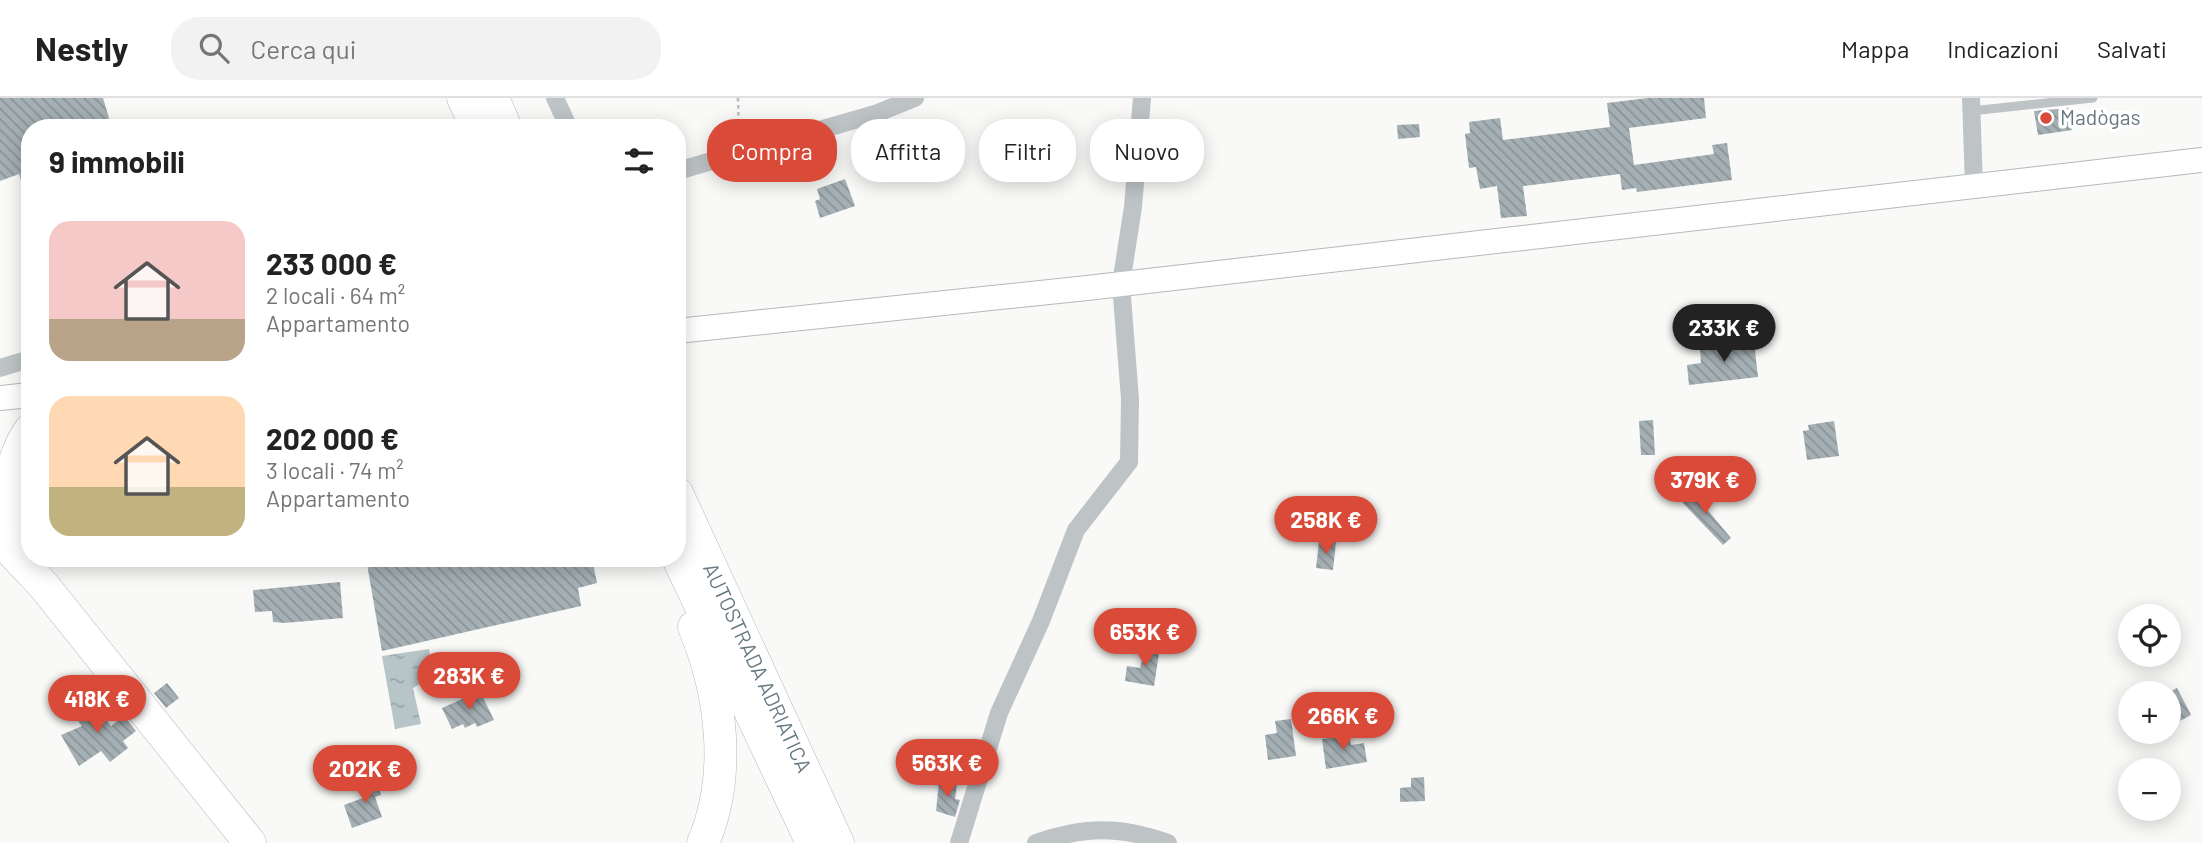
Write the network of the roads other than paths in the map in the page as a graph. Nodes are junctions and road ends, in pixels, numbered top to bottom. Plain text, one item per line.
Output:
1 (463, 98) edge
2 (493, 98) edge
3 (555, 98) edge
4 (915, 98) edge
5 (1142, 98) edge
6 (2093, 98) edge
7 (1971, 104) edge
8 (473, 119) edge
9 (502, 119) edge
10 (565, 119) edge
11 (2202, 160) edge
12 (686, 168) edge
13 (1974, 187) junction
14 (1121, 285) junction
15 (686, 330) edge
16 (21, 362) edge
17 (0, 368) edge
18 (21, 396) edge
19 (0, 398) edge
20 (21, 444) edge
21 (686, 513) edge
22 (4, 521) edge
23 (21, 546) edge
24 (35, 567) edge
25 (670, 567) edge
26 (682, 567) edge
27 (250, 843) edge
28 (703, 843) edge
29 (812, 843) edge
30 (838, 843) edge
31 (959, 843) edge
32 (1036, 843) edge
33 (1168, 843) edge

1 - 8 highway
2 - 9 highway
3 - 10 street
4 - 12 street
5 - 14 street
6 - 7 lane
7 - 13 street
11 - 13 main road
13 - 14 main road
14 - 15 main road
14 - 31 street
16 - 17 street
18 - 19 main road
20 - 22 highway
21 - 30 highway, AUTOSTRADA ADRIATICA
22 - 23 highway
24 - 27 highway
25 - 28 highway
26 - 29 highway, AUTOSTRADA ADRIATICA
32 - 33 street

